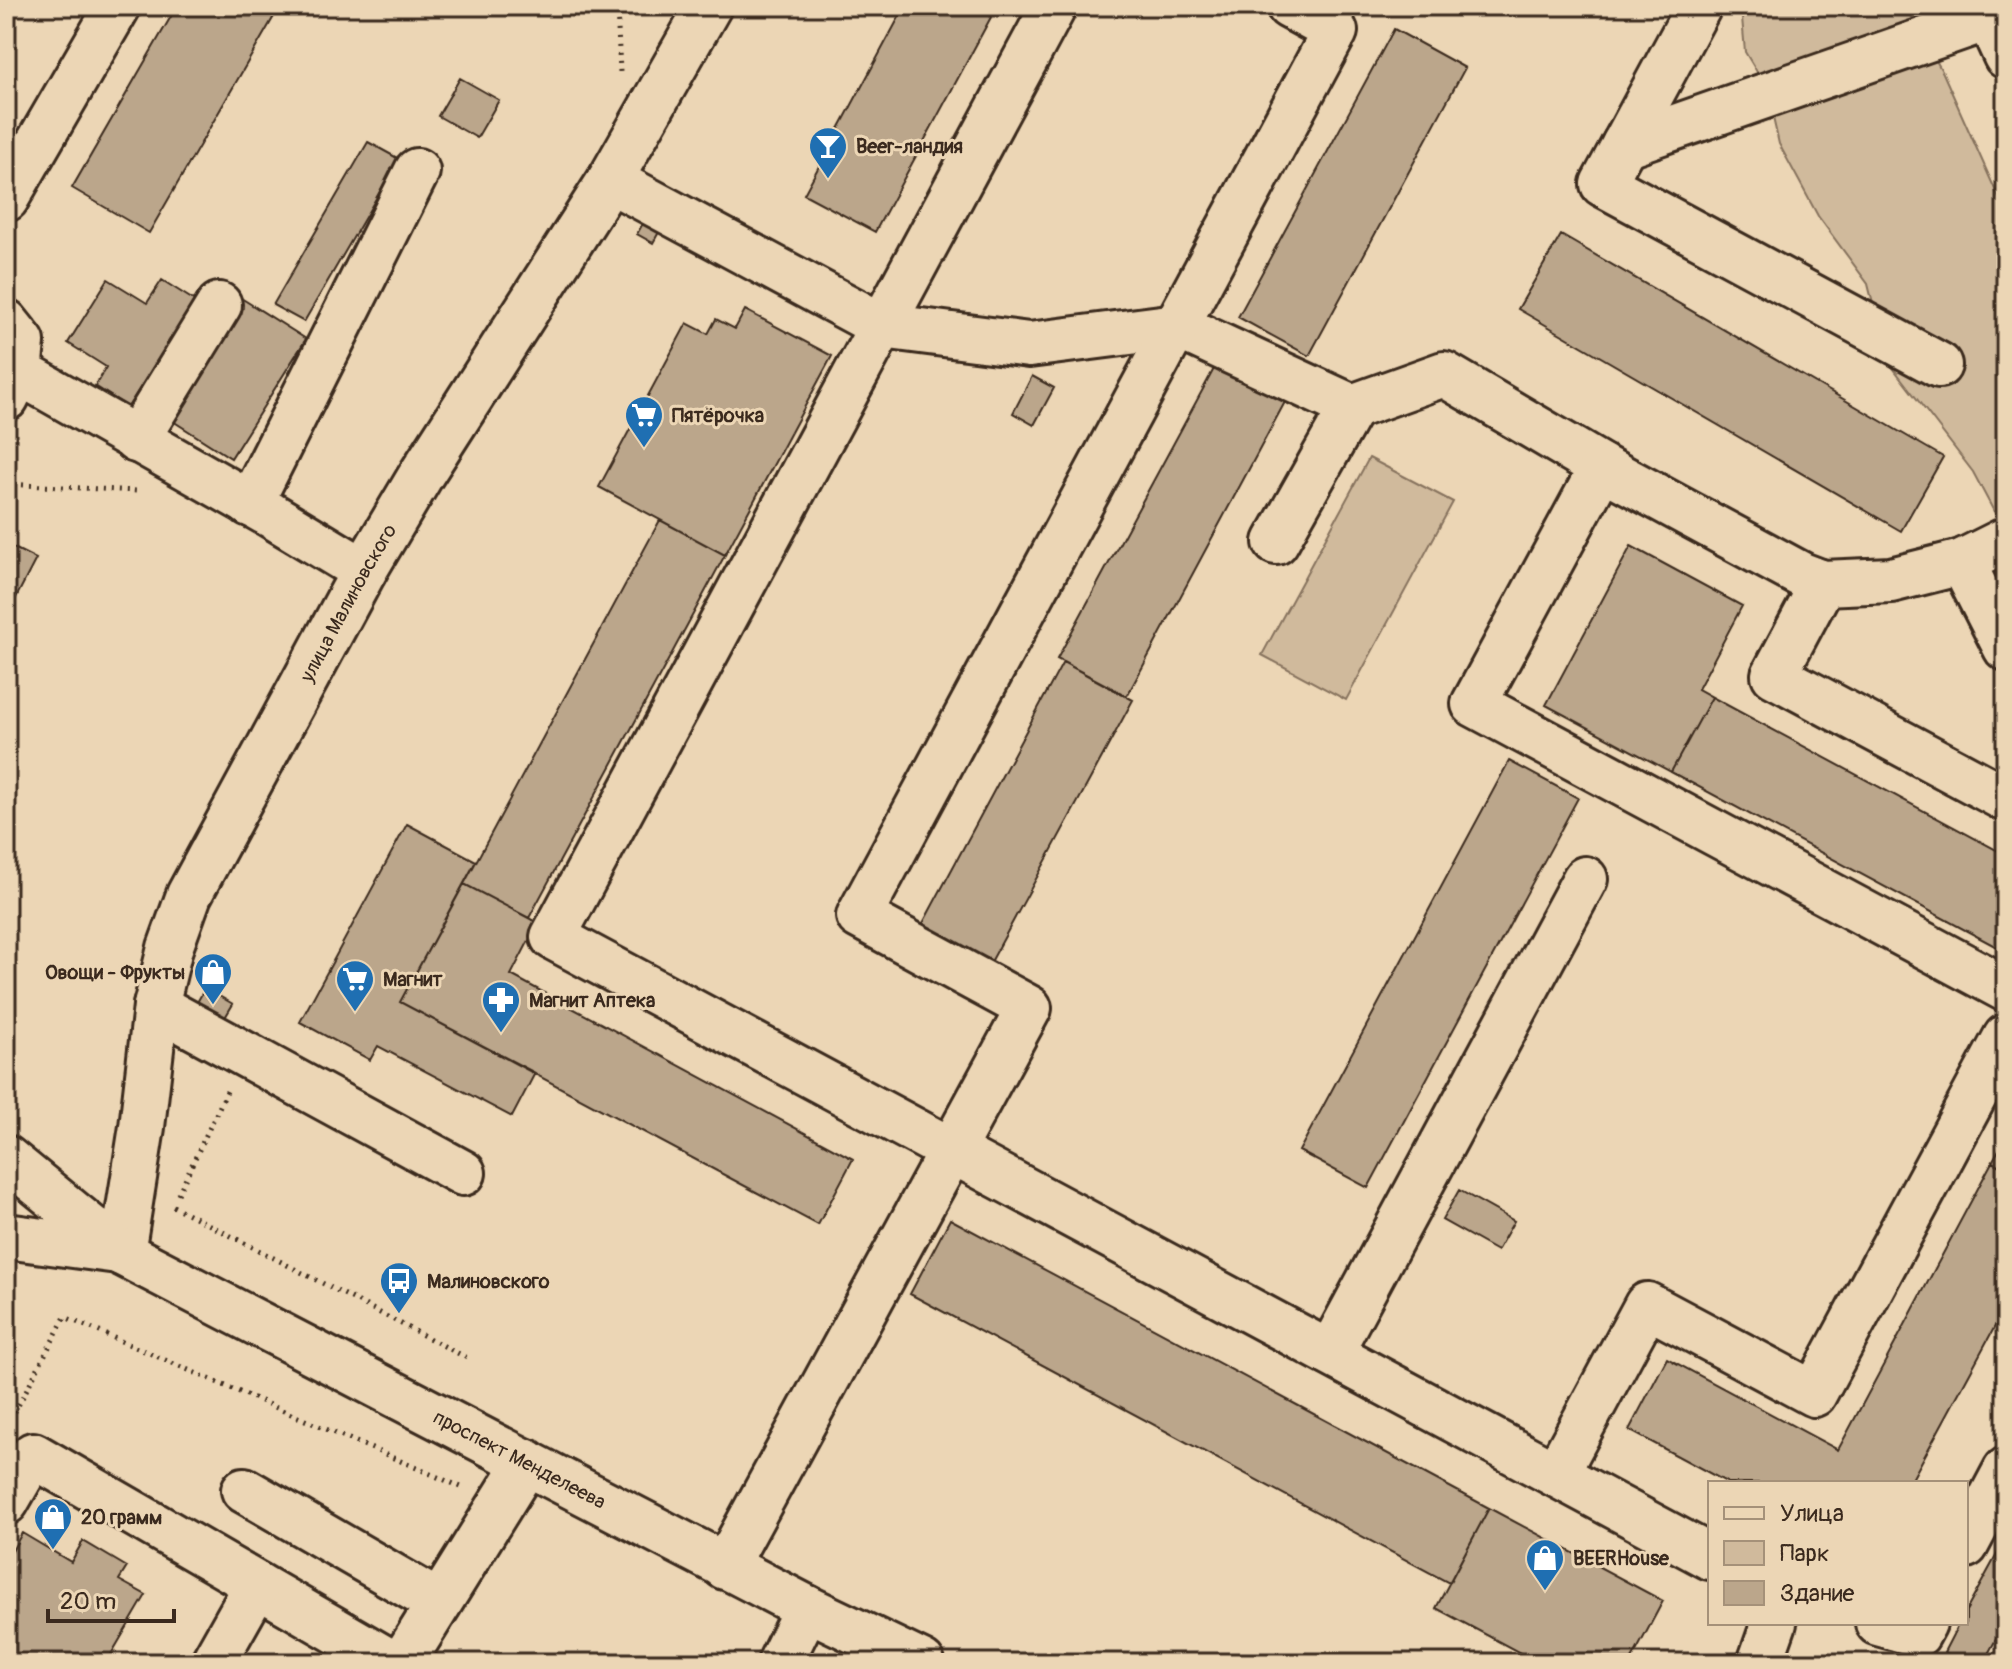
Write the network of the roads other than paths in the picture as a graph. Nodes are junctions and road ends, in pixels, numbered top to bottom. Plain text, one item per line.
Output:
1 (118, 6) edge
2 (709, 6) edge
3 (1054, 6) edge
4 (1289, 6) edge
5 (1699, 6) edge
6 (1992, 27) edge
7 (1624, 145) junction
8 (417, 171) dead end
9 (610, 180) junction
10 (6, 199) edge
11 (219, 305) dead end
12 (6, 322) edge
13 (882, 326) junction
14 (1177, 326) junction
15 (1939, 365) dead end
16 (12, 385) edge
17 (1352, 407) junction
18 (136, 440) junction
19 (1602, 467) junction
20 (250, 504) junction
21 (2006, 540) edge
22 (1276, 542) dead end
23 (1962, 562) junction
24 (364, 571) junction
25 (1823, 583) junction
26 (2006, 648) edge
27 (2006, 799) edge
28 (1585, 879) dead end
29 (2006, 989) edge
30 (156, 1006) junction
31 (2006, 1037) edge
32 (952, 1150) junction
33 (9, 1167) edge
34 (463, 1173) dead end
35 (6, 1236) edge
36 (120, 1252) junction
37 (1330, 1353) junction
38 (527, 1462) junction
39 (2006, 1470) edge
40 (1556, 1474) junction
41 (244, 1490) dead end
42 (6, 1502) edge
43 (1968, 1541) edge
44 (1708, 1556) edge
45 (725, 1567) junction
46 (257, 1585) junction
47 (439, 1603) junction
48 (807, 1608) junction
49 (1773, 1625) edge
50 (1885, 1625) edge
51 (1923, 1625) edge
52 (882, 1654) edge
53 (213, 1663) edge
54 (392, 1663) edge
55 (402, 1663) edge
56 (780, 1663) edge
57 (922, 1663) edge
58 (1760, 1663) edge

1 - 10 street
2 - 9 street, улица Малиновского
3 - 13 street
4 - 14 street
5 - 7 street
6 - 7 street
7 - 15 street
8 - 20 street
9 - 13 street
9 - 24 street, улица Малиновского
11 - 18 street
12 - 16 street
13 - 14 street
13 - 32 street
14 - 17 street
14 - 32 street
16 - 18 street
17 - 19 street
17 - 22 street
18 - 20 street
19 - 25 street
19 - 29 street
20 - 24 street
21 - 23 street
23 - 25 street
23 - 26 street
24 - 30 street, улица Малиновского
25 - 27 street
28 - 37 street
30 - 34 street
30 - 36 street, улица Малиновского
31 - 40 street
32 - 37 street
32 - 45 street
33 - 36 street, проспект Менделеева
35 - 36 street, проспект Менделеева
36 - 38 street, проспект Менделеева
37 - 40 street
38 - 45 street, проспект Менделеева
38 - 47 street
39 - 43 street
40 - 44 street
41 - 47 street
42 - 46 street
45 - 48 street, проспект Менделеева
46 - 53 street
46 - 54 street
47 - 55 street
48 - 52 street, проспект Менделеева
48 - 56 street
49 - 58 street
50 - 51 street
52 - 57 street, проспект Менделеева

